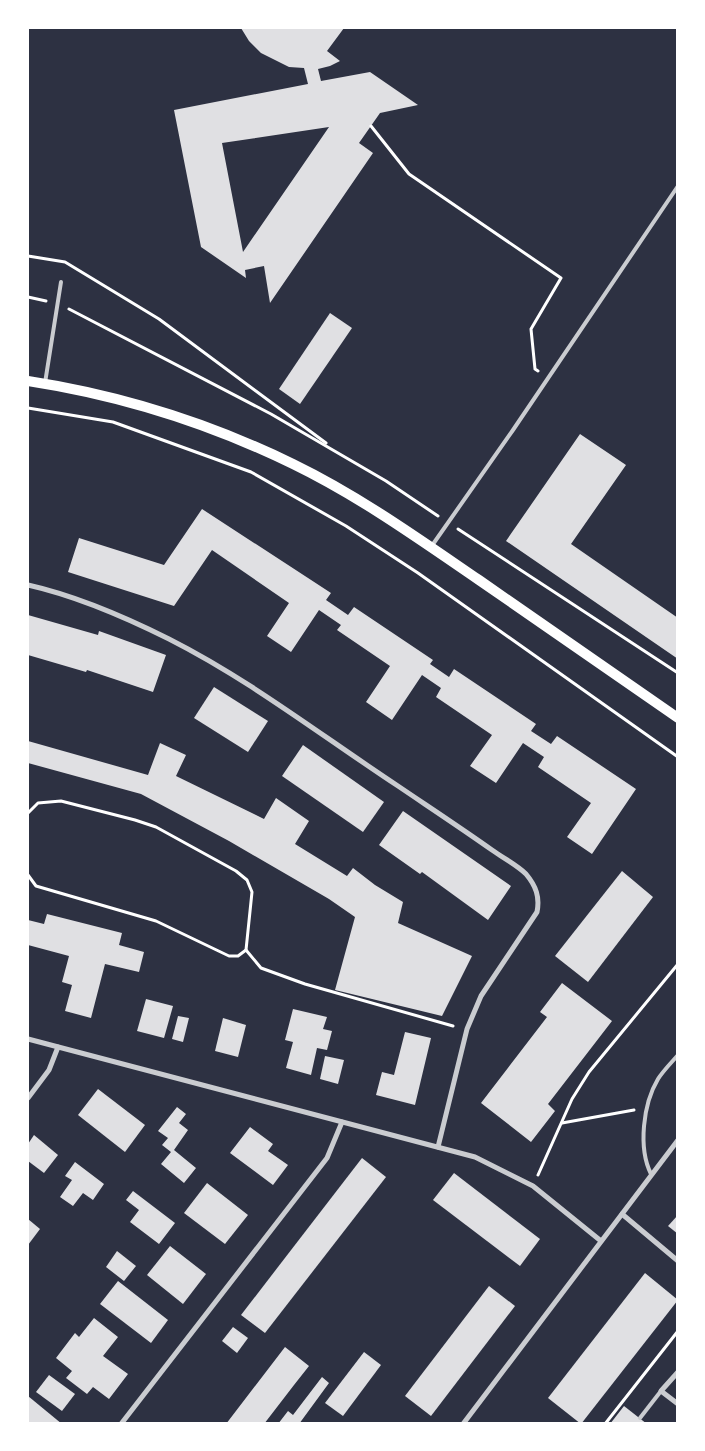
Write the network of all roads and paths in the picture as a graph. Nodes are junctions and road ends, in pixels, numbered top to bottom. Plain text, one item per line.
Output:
1 (370, 126) dead end
2 (678, 186) edge
3 (28, 256) edge
4 (61, 282) dead end
5 (28, 297) edge
6 (57, 304) junction
7 (548, 380) junction
8 (28, 381) edge
9 (45, 384) junction
10 (28, 408) edge
11 (341, 454) junction
12 (449, 523) junction
13 (431, 547) junction
14 (28, 585) edge
15 (678, 673) edge
16 (678, 718) edge
17 (678, 757) edge
18 (28, 813) edge
19 (28, 875) edge
20 (246, 950) junction
21 (678, 964) edge
22 (467, 1029) junction
23 (28, 1039) edge
24 (58, 1047) junction
25 (678, 1055) edge
26 (28, 1098) edge
27 (647, 1108) junction
28 (342, 1122) junction
29 (562, 1123) junction
30 (678, 1140) edge
31 (438, 1147) junction
32 (651, 1174) junction
33 (533, 1186) junction
34 (622, 1214) junction
35 (601, 1241) junction
36 (678, 1261) edge
37 (678, 1331) edge
38 (678, 1372) edge
39 (661, 1391) junction
40 (678, 1404) edge
41 (640, 1418) dead end
42 (121, 1424) edge
43 (463, 1424) edge
44 (605, 1424) edge

1 - 7 path
2 - 7 lane
3 - 11 path
4 - 6 lane
5 - 6 path
6 - 9 lane
6 - 11 path
7 - 12 lane
8 - 9 main road
9 - 13 main road
10 - 17 path
11 - 12 path
12 - 13 lane
12 - 15 path
13 - 16 main road
14 - 22 street
18 - 20 path
19 - 20 path
20 - 22 path
21 - 29 path
22 - 31 street
23 - 24 street
24 - 26 street
24 - 28 street
25 - 27 lane
27 - 29 path
27 - 32 lane
28 - 31 street
28 - 42 street
29 - 33 path
30 - 32 street
31 - 33 street
32 - 34 street
33 - 35 street
34 - 35 street
34 - 36 street
35 - 43 street
37 - 44 path
38 - 39 street
39 - 40 street
39 - 41 lane

